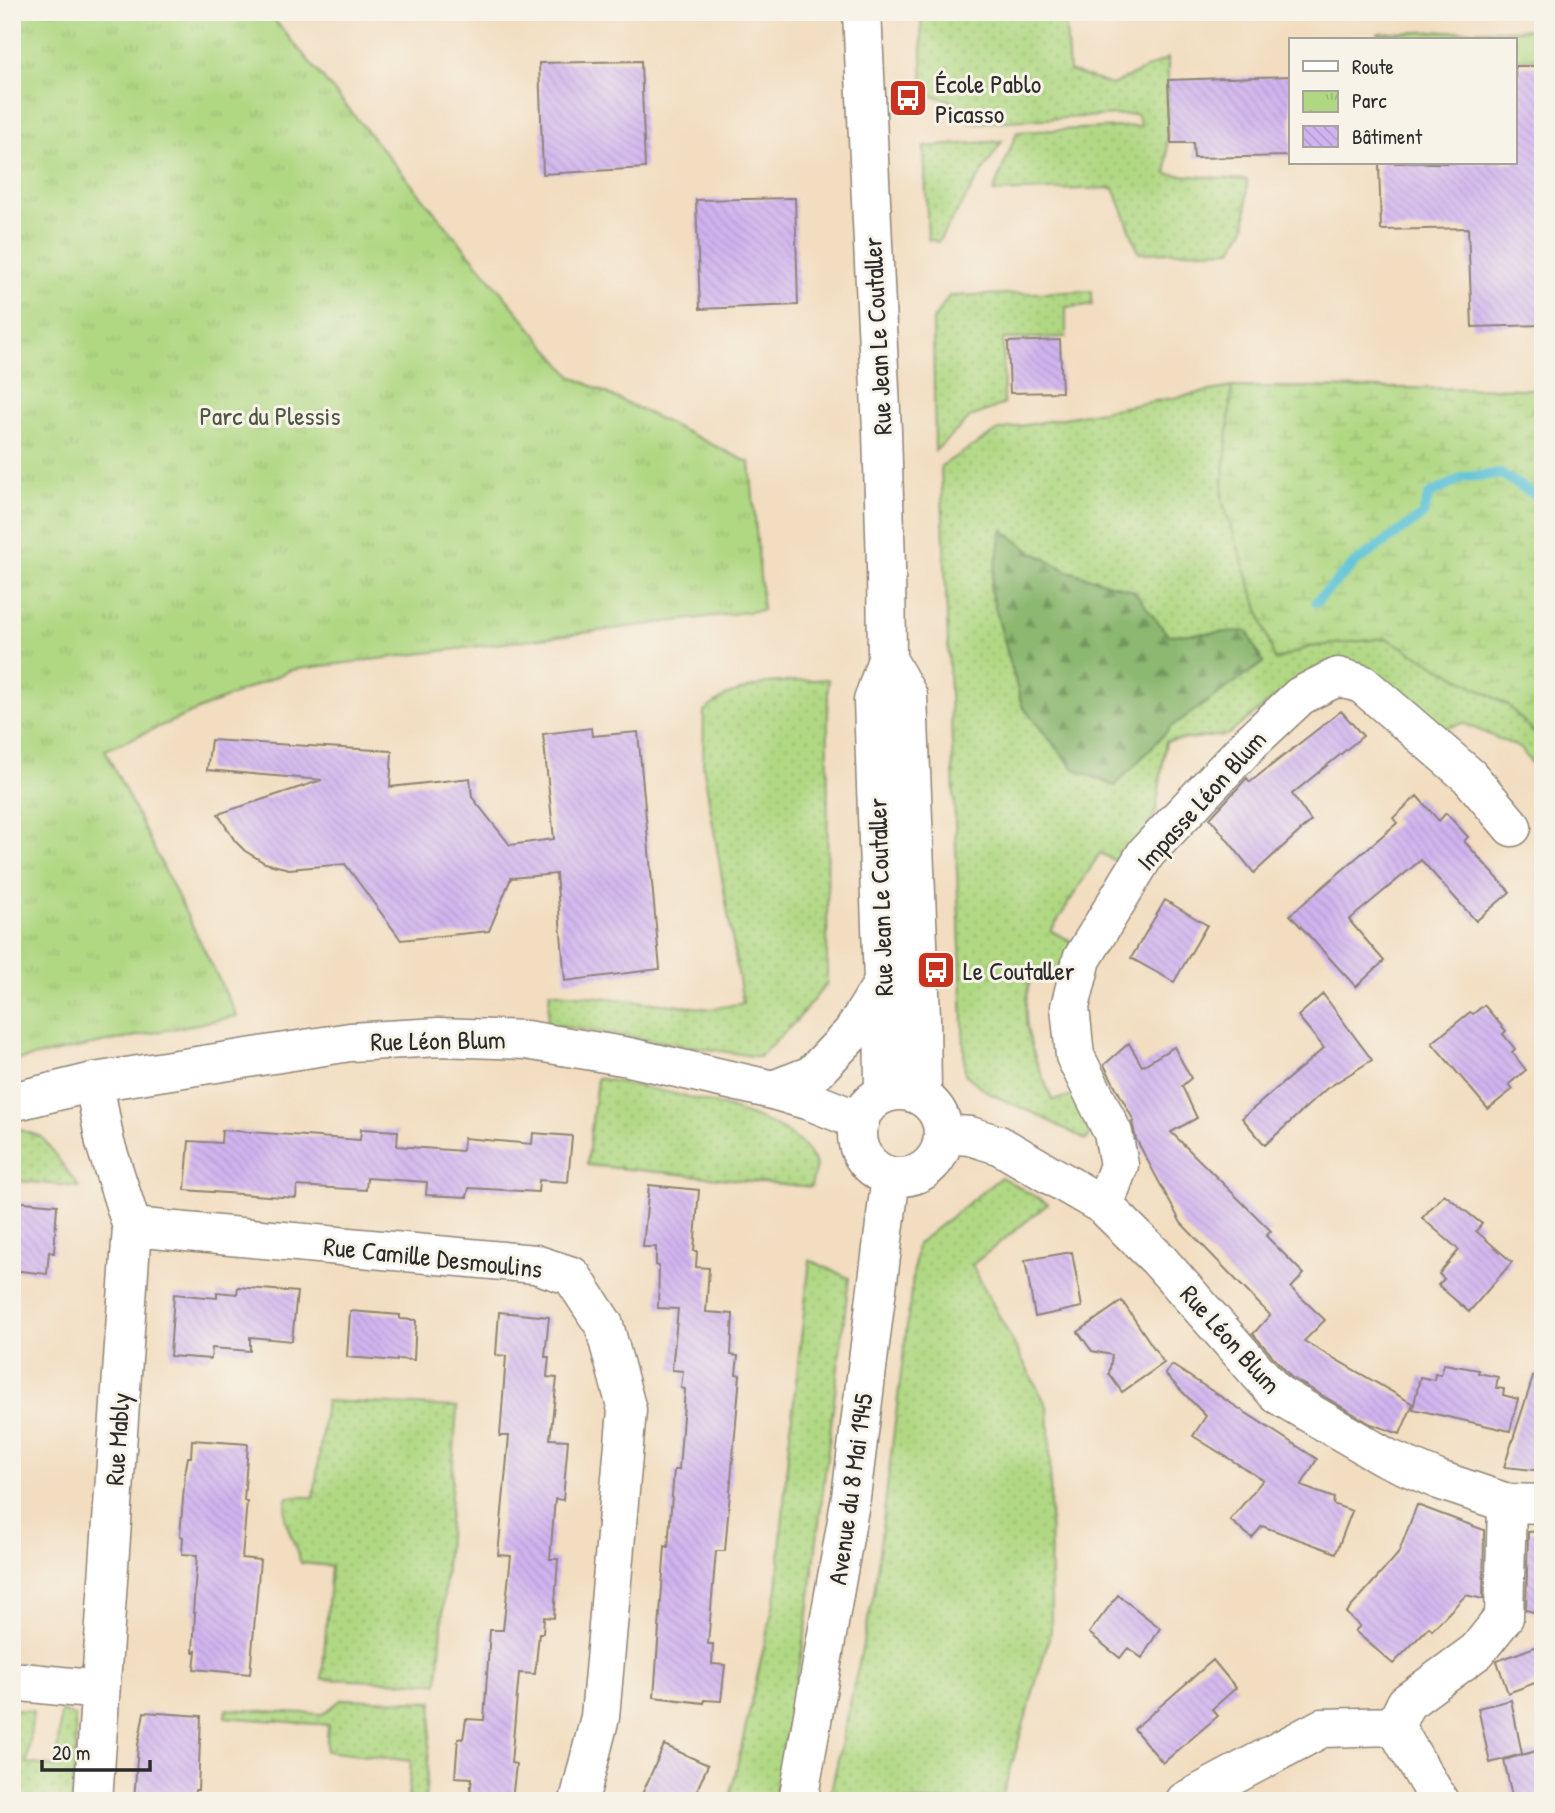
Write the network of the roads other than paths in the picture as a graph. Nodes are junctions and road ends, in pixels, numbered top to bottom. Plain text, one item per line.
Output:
1 (862, 12) edge
2 (887, 659) junction
3 (1512, 827) dead end
4 (883, 982) junction
5 (93, 1082) junction
6 (773, 1090) junction
7 (922, 1097) junction
8 (12, 1102) edge
9 (872, 1107) junction
10 (944, 1134) junction
11 (891, 1176) junction
12 (1104, 1206) junction
13 (132, 1227) junction
14 (1525, 1504) edge
15 (12, 1681) edge
16 (100, 1690) junction
17 (1395, 1726) junction
18 (93, 1801) edge
19 (579, 1801) edge
20 (798, 1801) edge
21 (1185, 1801) edge
22 (1439, 1801) edge

1 - 2 street, Rue Jean Le Coutaller
2 - 4 street, Rue Jean Le Coutaller
2 - 7 street, Rue Jean Le Coutaller
3 - 12 street, Impasse Léon Blum
4 - 6 street
4 - 9 street, Rue Jean Le Coutaller
5 - 6 street, Rue Léon Blum
5 - 8 street, Rue Léon Blum
5 - 13 street, Rue Mably
6 - 9 street, Rue Léon Blum
7 - 9 street
7 - 10 street
9 - 11 street
10 - 11 street
10 - 12 street, Rue Léon Blum
11 - 20 street, Avenue du 8 Mai 1945
12 - 14 street, Rue Léon Blum
13 - 16 street, Rue Mably
13 - 19 street, Rue Camille Desmoulins
14 - 17 street
15 - 16 street
16 - 18 street, Rue Mably
17 - 21 street
17 - 22 street

